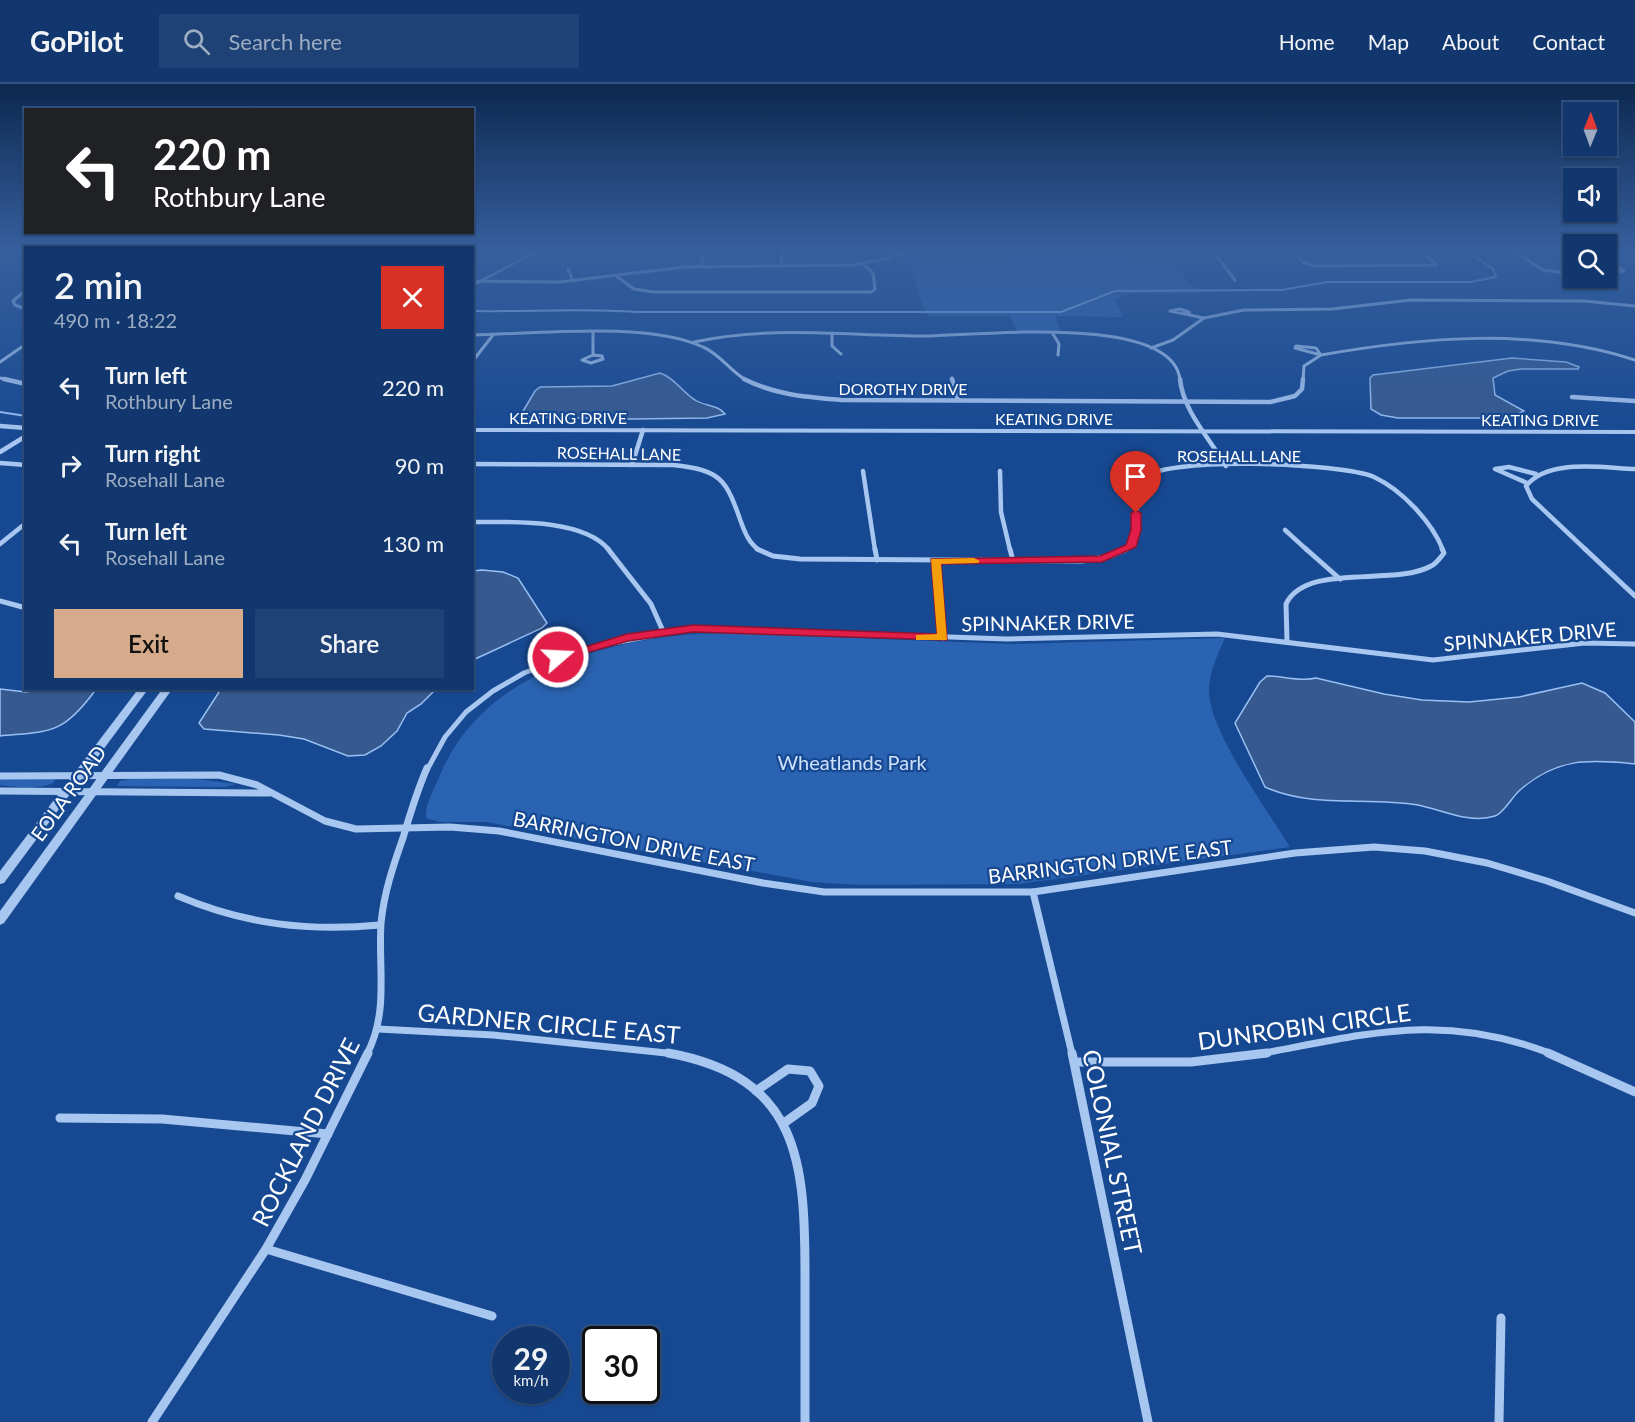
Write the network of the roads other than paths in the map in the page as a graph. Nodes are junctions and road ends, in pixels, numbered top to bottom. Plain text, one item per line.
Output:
1 (1171, 311) edge
2 (1189, 311) edge
3 (1237, 311) edge
4 (1190, 315) junction
5 (1204, 318) junction
6 (593, 333) junction
7 (832, 334) junction
8 (1053, 334) junction
9 (474, 335) edge
10 (493, 335) junction
11 (693, 342) junction
12 (24, 346) edge
13 (1151, 348) junction
14 (841, 354) dead end
15 (593, 355) junction
16 (1058, 355) dead end
17 (1322, 355) junction
18 (474, 359) edge
19 (1635, 360) edge
20 (0, 362) edge
21 (0, 378) edge
22 (952, 378) dead end
23 (24, 384) edge
24 (1572, 397) dead end
25 (958, 400) junction
26 (1635, 401) edge
27 (1189, 403) junction
28 (0, 426) edge
29 (24, 428) edge
30 (474, 430) edge
31 (643, 430) junction
32 (1206, 432) junction
33 (1635, 432) edge
34 (24, 437) edge
35 (0, 452) edge
36 (0, 463) edge
37 (474, 464) edge
38 (24, 465) edge
39 (632, 465) junction
40 (1226, 466) junction
41 (1635, 469) edge
42 (863, 471) dead end
43 (1000, 471) dead end
44 (1536, 474) junction
45 (1528, 480) junction
46 (474, 522) edge
47 (24, 526) edge
48 (1285, 530) dead end
49 (0, 544) edge
50 (877, 560) junction
51 (935, 561) junction
52 (1013, 561) junction
53 (1340, 579) junction
54 (1635, 596) edge
55 (0, 601) edge
56 (24, 607) edge
57 (663, 631) junction
58 (943, 638) junction
59 (1287, 641) junction
60 (1635, 644) edge
61 (143, 690) edge
62 (167, 690) edge
63 (80, 774) junction
64 (106, 775) junction
65 (0, 776) edge
66 (0, 790) edge
67 (66, 792) junction
68 (93, 792) junction
69 (269, 793) junction
70 (405, 829) junction
71 (0, 880) edge
72 (1033, 892) junction
73 (178, 896) dead end
74 (1635, 913) edge
75 (0, 920) edge
76 (380, 925) junction
77 (378, 1029) junction
78 (1075, 1062) junction
79 (756, 1091) junction
80 (1635, 1092) edge
81 (60, 1118) dead end
82 (784, 1123) junction
83 (328, 1134) junction
84 (266, 1249) junction
85 (492, 1316) dead end
86 (1501, 1318) dead end
87 (152, 1422) edge
88 (805, 1422) edge
89 (1148, 1422) edge
90 (1499, 1422) edge

1 - 4 street
2 - 4 street
3 - 5 street
4 - 5 street
5 - 13 street
6 - 10 street, DOROTHY DRIVE
6 - 11 street, DOROTHY DRIVE
6 - 15 street
7 - 8 street
7 - 11 street
7 - 14 street
8 - 13 street
8 - 16 street
9 - 10 street, DOROTHY DRIVE
10 - 18 street
11 - 25 street, DOROTHY DRIVE
12 - 20 street
13 - 27 street
15 - 15 street
17 - 17 street
17 - 19 street
17 - 27 street, DOROTHY DRIVE
21 - 23 street
22 - 25 street
24 - 26 street
25 - 27 street, DOROTHY DRIVE
27 - 32 street
28 - 29 street
30 - 31 street, KEATING DRIVE
31 - 32 street, KEATING DRIVE
31 - 39 street
32 - 33 street, KEATING DRIVE
32 - 40 street
34 - 35 street
36 - 38 street
37 - 39 street, ROSEHALL LANE
39 - 50 street, ROSEHALL LANE
40 - 52 street, ROSEHALL LANE
40 - 53 street, ROSEHALL LANE
41 - 44 street
42 - 50 street
43 - 52 street
44 - 45 street
44 - 45 street
45 - 54 street
46 - 57 street
47 - 49 street
48 - 53 street
50 - 51 street, ROSEHALL LANE
51 - 52 street, ROSEHALL LANE
51 - 58 street
53 - 59 street, ROSEHALL LANE
55 - 56 street
57 - 58 street, SPINNAKER DRIVE
57 - 70 street, SPINNAKER DRIVE
58 - 59 street, SPINNAKER DRIVE
59 - 60 street, SPINNAKER DRIVE
61 - 63 street, EOLA ROAD
62 - 64 street, EOLA ROAD
63 - 64 street, BARRINGTON DRIVE EAST
63 - 65 street, BARRINGTON DRIVE EAST
63 - 67 street, EOLA ROAD
64 - 68 street, EOLA ROAD
64 - 69 street, BARRINGTON DRIVE EAST
66 - 67 street, BARRINGTON DRIVE EAST
67 - 68 street, BARRINGTON DRIVE EAST
67 - 71 street, EOLA ROAD
68 - 69 street, BARRINGTON DRIVE EAST
68 - 75 street, EOLA ROAD
69 - 70 street, BARRINGTON DRIVE EAST
70 - 72 street, BARRINGTON DRIVE EAST
70 - 76 street, ROCKLAND DRIVE
72 - 74 street, BARRINGTON DRIVE EAST
72 - 78 street, COLONIAL STREET
73 - 76 street
76 - 77 street, ROCKLAND DRIVE
77 - 79 street, GARDNER CIRCLE EAST
77 - 83 street, ROCKLAND DRIVE
78 - 80 street, DUNROBIN CIRCLE
78 - 89 street, COLONIAL STREET
79 - 82 street, GARDNER CIRCLE EAST
79 - 82 street
81 - 83 street
82 - 88 street, GARDNER CIRCLE EAST
83 - 84 street, ROCKLAND DRIVE
84 - 85 street
84 - 87 street, ROCKLAND DRIVE
86 - 90 street

